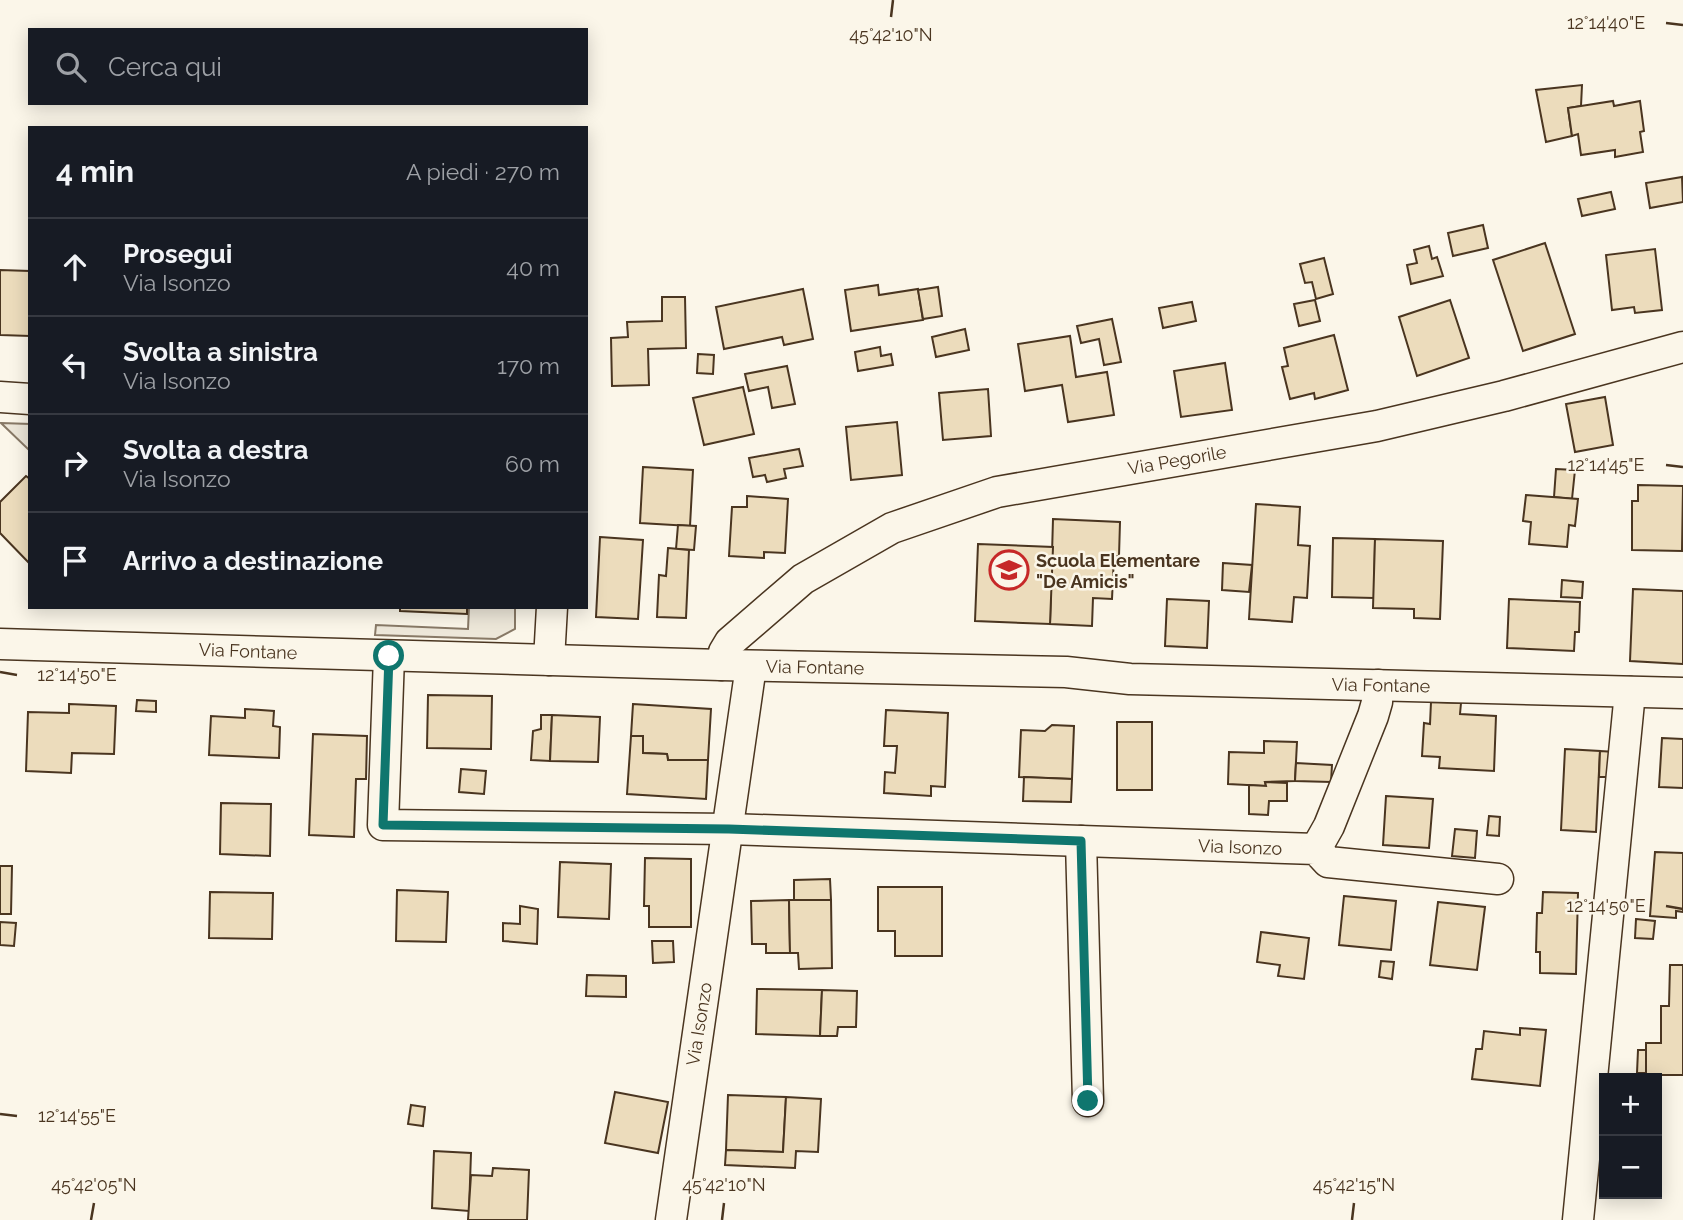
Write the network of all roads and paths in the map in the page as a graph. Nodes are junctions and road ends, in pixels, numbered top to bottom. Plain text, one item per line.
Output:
1 (1683, 346) edge
2 (0, 397) edge
3 (28, 399) edge
4 (552, 609) edge
5 (0, 644) edge
6 (389, 656) junction
7 (549, 660) junction
8 (721, 665) junction
9 (751, 666) junction
10 (1378, 685) junction
11 (1630, 692) junction
12 (1683, 693) edge
13 (729, 829) junction
14 (1081, 841) junction
15 (1316, 849) junction
16 (1498, 878) dead end
17 (1088, 1101) dead end
18 (671, 1220) edge
19 (1578, 1220) edge

1 - 8 street, Via Pegorile
2 - 3 street
4 - 7 street
5 - 6 street, Via Fontane
6 - 7 street, Via Fontane
6 - 13 street, Via Isonzo
7 - 8 street, Via Fontane
8 - 9 street, Via Fontane
9 - 10 street, Via Fontane
9 - 13 street, Via Isonzo
10 - 11 street, Via Fontane
10 - 15 street
11 - 12 street, Via Fontane
11 - 19 street
13 - 14 street, Via Isonzo
13 - 18 street, Via Isonzo
14 - 15 street, Via Isonzo
14 - 17 street
15 - 16 street, Via Isonzo

